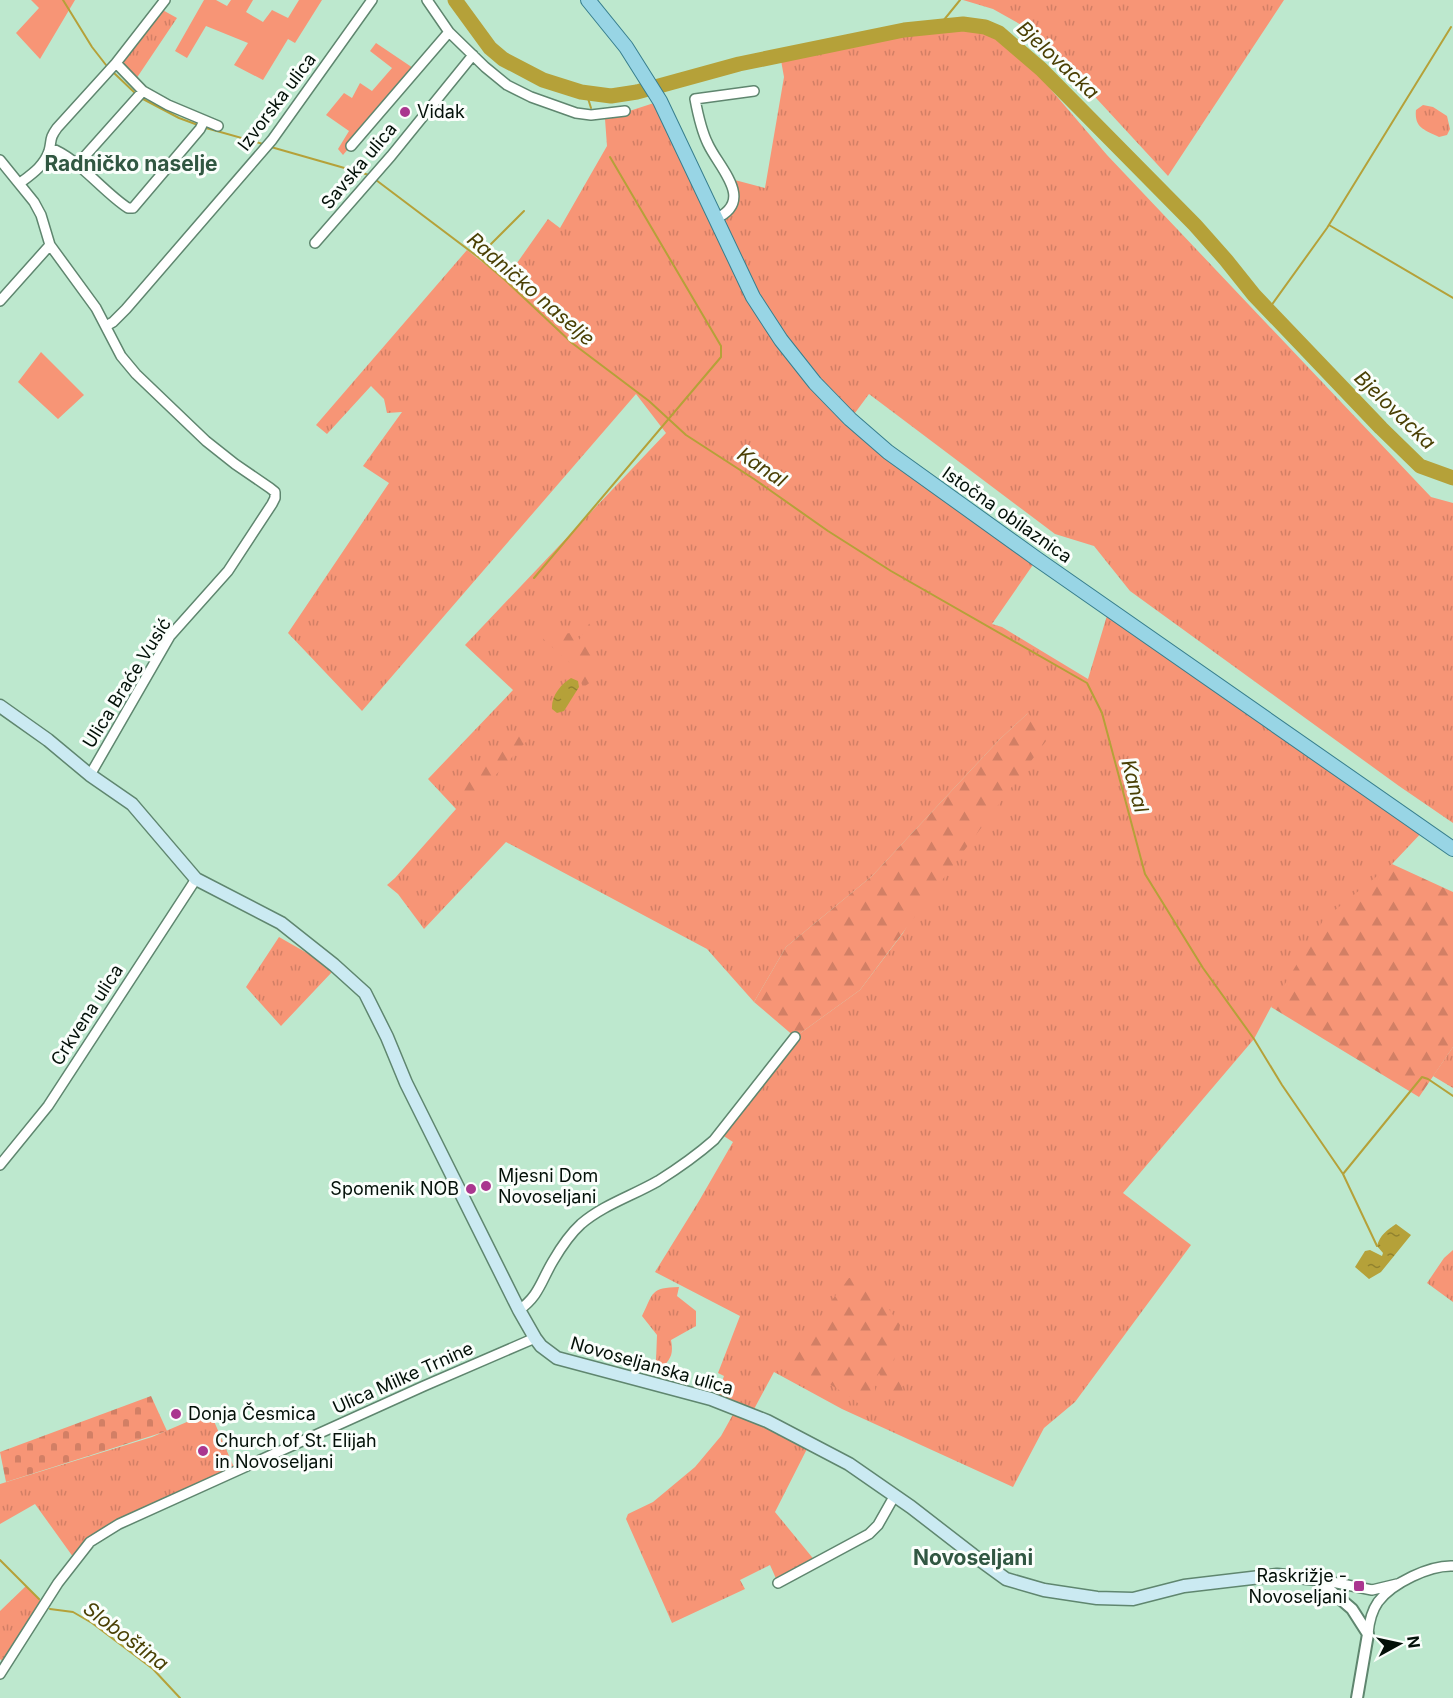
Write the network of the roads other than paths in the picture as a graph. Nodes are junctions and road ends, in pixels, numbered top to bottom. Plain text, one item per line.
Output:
1 (165, 0) edge
2 (372, 0) edge
3 (427, 0) edge
4 (588, 0) edge
5 (449, 32) junction
6 (473, 55) junction
7 (116, 63) junction
8 (143, 91) junction
9 (754, 91) dead end
10 (625, 111) dead end
11 (204, 121) junction
12 (218, 126) dead end
13 (351, 146) dead end
14 (50, 148) junction
15 (0, 160) edge
16 (77, 165) junction
17 (20, 183) junction
18 (715, 219) junction
19 (315, 243) dead end
20 (50, 245) junction
21 (0, 301) edge
22 (106, 326) junction
23 (0, 706) edge
24 (90, 775) junction
25 (1453, 849) edge
26 (196, 879) junction
27 (795, 1037) dead end
28 (0, 1165) edge
29 (519, 1310) junction
30 (535, 1338) junction
31 (894, 1495) junction
32 (1453, 1566) edge
33 (1317, 1580) junction
34 (778, 1582) dead end
35 (1400, 1583) junction
36 (1368, 1634) junction
37 (0, 1674) edge
38 (1358, 1698) edge

1 - 7 street
2 - 22 street, Izvorska ulica
3 - 5 street
4 - 18 main road, Istočna obilaznica
5 - 6 street
5 - 13 street
6 - 10 street
6 - 19 street, Savska ulica
7 - 8 street
7 - 14 street
8 - 11 street
8 - 16 street
9 - 18 street
11 - 12 street
11 - 16 street
14 - 16 street
14 - 17 street
15 - 17 street
17 - 20 street
18 - 25 main road, Istočna obilaznica
20 - 21 street
20 - 22 street
22 - 24 street, Ulica Braće Vusić
23 - 24 main road, Novoseljanska ulica
24 - 26 main road, Novoseljanska ulica
26 - 28 street, Crkvena ulica
26 - 29 main road, Novoseljanska ulica
27 - 29 street
29 - 30 main road, Novoseljanska ulica
30 - 31 main road, Novoseljanska ulica
30 - 37 street, Ulica Milke Trnine
31 - 33 main road, Novoseljanska ulica
31 - 34 street
32 - 35 street
33 - 35 street
33 - 36 street
35 - 36 street
36 - 38 street

